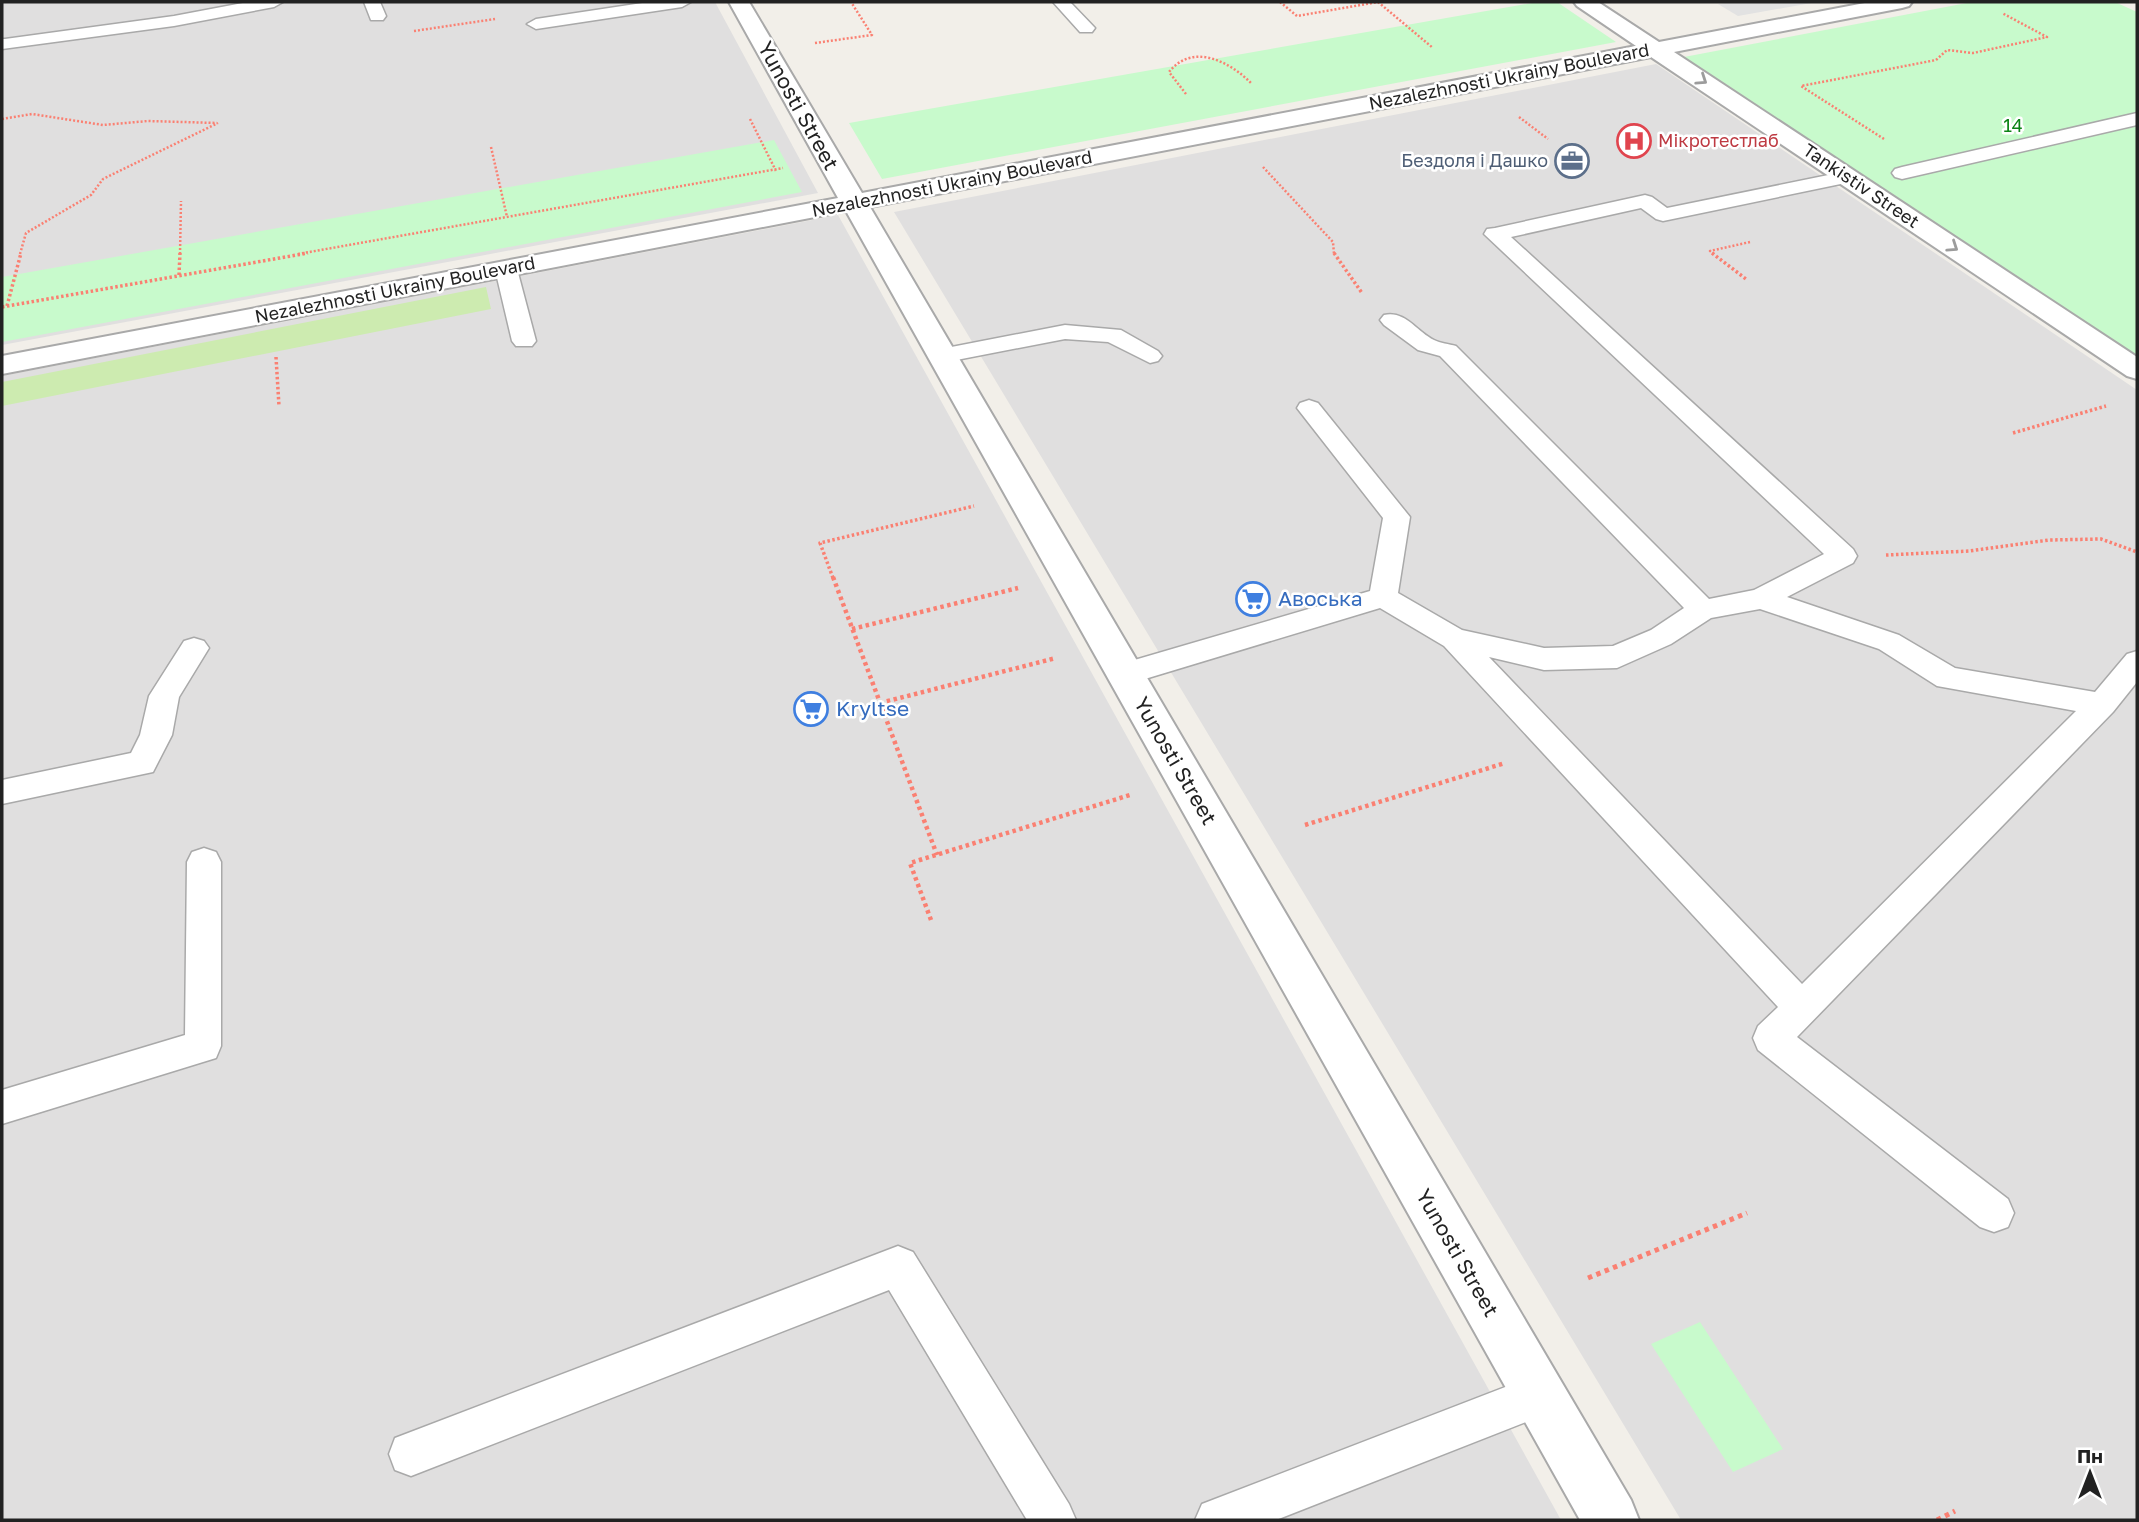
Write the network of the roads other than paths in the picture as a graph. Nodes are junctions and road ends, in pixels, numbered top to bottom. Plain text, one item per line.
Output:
1 (274, 2) edge
2 (682, 2) edge
3 (739, 2) edge
4 (1061, 2) edge
5 (1584, 2) edge
6 (1902, 2) edge
7 (536, 24) dead end
8 (1086, 28) dead end
9 (5, 44) dead end
10 (1655, 49) junction
11 (2137, 119) edge
12 (1902, 173) dead end
13 (1848, 177) junction
14 (852, 202) junction
15 (506, 269) junction
16 (1392, 320) road end
17 (524, 341) dead end
18 (942, 356) junction
19 (1150, 356) dead end
20 (2, 365) edge
21 (2137, 370) edge
22 (1310, 408) dead end
23 (1383, 597) junction
24 (1761, 599) junction
25 (1703, 610) junction
26 (1454, 639) junction
27 (194, 649) dead end
28 (2137, 663) edge
29 (1125, 674) junction
30 (2102, 704) junction
31 (2, 792) edge
32 (204, 862) dead end
33 (1802, 1008) junction
34 (2, 1107) edge
35 (1994, 1213) dead end
36 (1539, 1396) junction
37 (411, 1454) dead end
38 (1053, 1520) edge
39 (1218, 1520) edge
40 (1611, 1520) edge

1 - 9 lane
2 - 7 lane
3 - 14 street, Yunosti Street
4 - 8 lane
5 - 10 street, Tankistiv Street
6 - 10 street, Nezalezhnosti Ukrainy Boulevard
10 -> 13 street, Tankistiv Street
10 - 14 street, Nezalezhnosti Ukrainy Boulevard
11 - 12 lane
13 -> 21 street, Tankistiv Street
13 - 24 lane
14 - 15 street, Nezalezhnosti Ukrainy Boulevard
14 - 18 street, Yunosti Street
15 - 17 lane
15 - 20 street, Nezalezhnosti Ukrainy Boulevard
16 - 25 lane
18 - 19 lane
18 - 29 street, Yunosti Street
22 - 23 lane
23 - 26 lane
23 - 29 lane
24 - 25 lane
24 - 30 lane
25 - 26 lane
26 - 33 lane
27 - 31 lane
28 - 30 lane
29 - 36 street, Yunosti Street
30 - 33 lane
32 - 34 lane
33 - 35 lane
36 - 39 lane
36 - 40 street, Yunosti Street
37 - 38 lane

